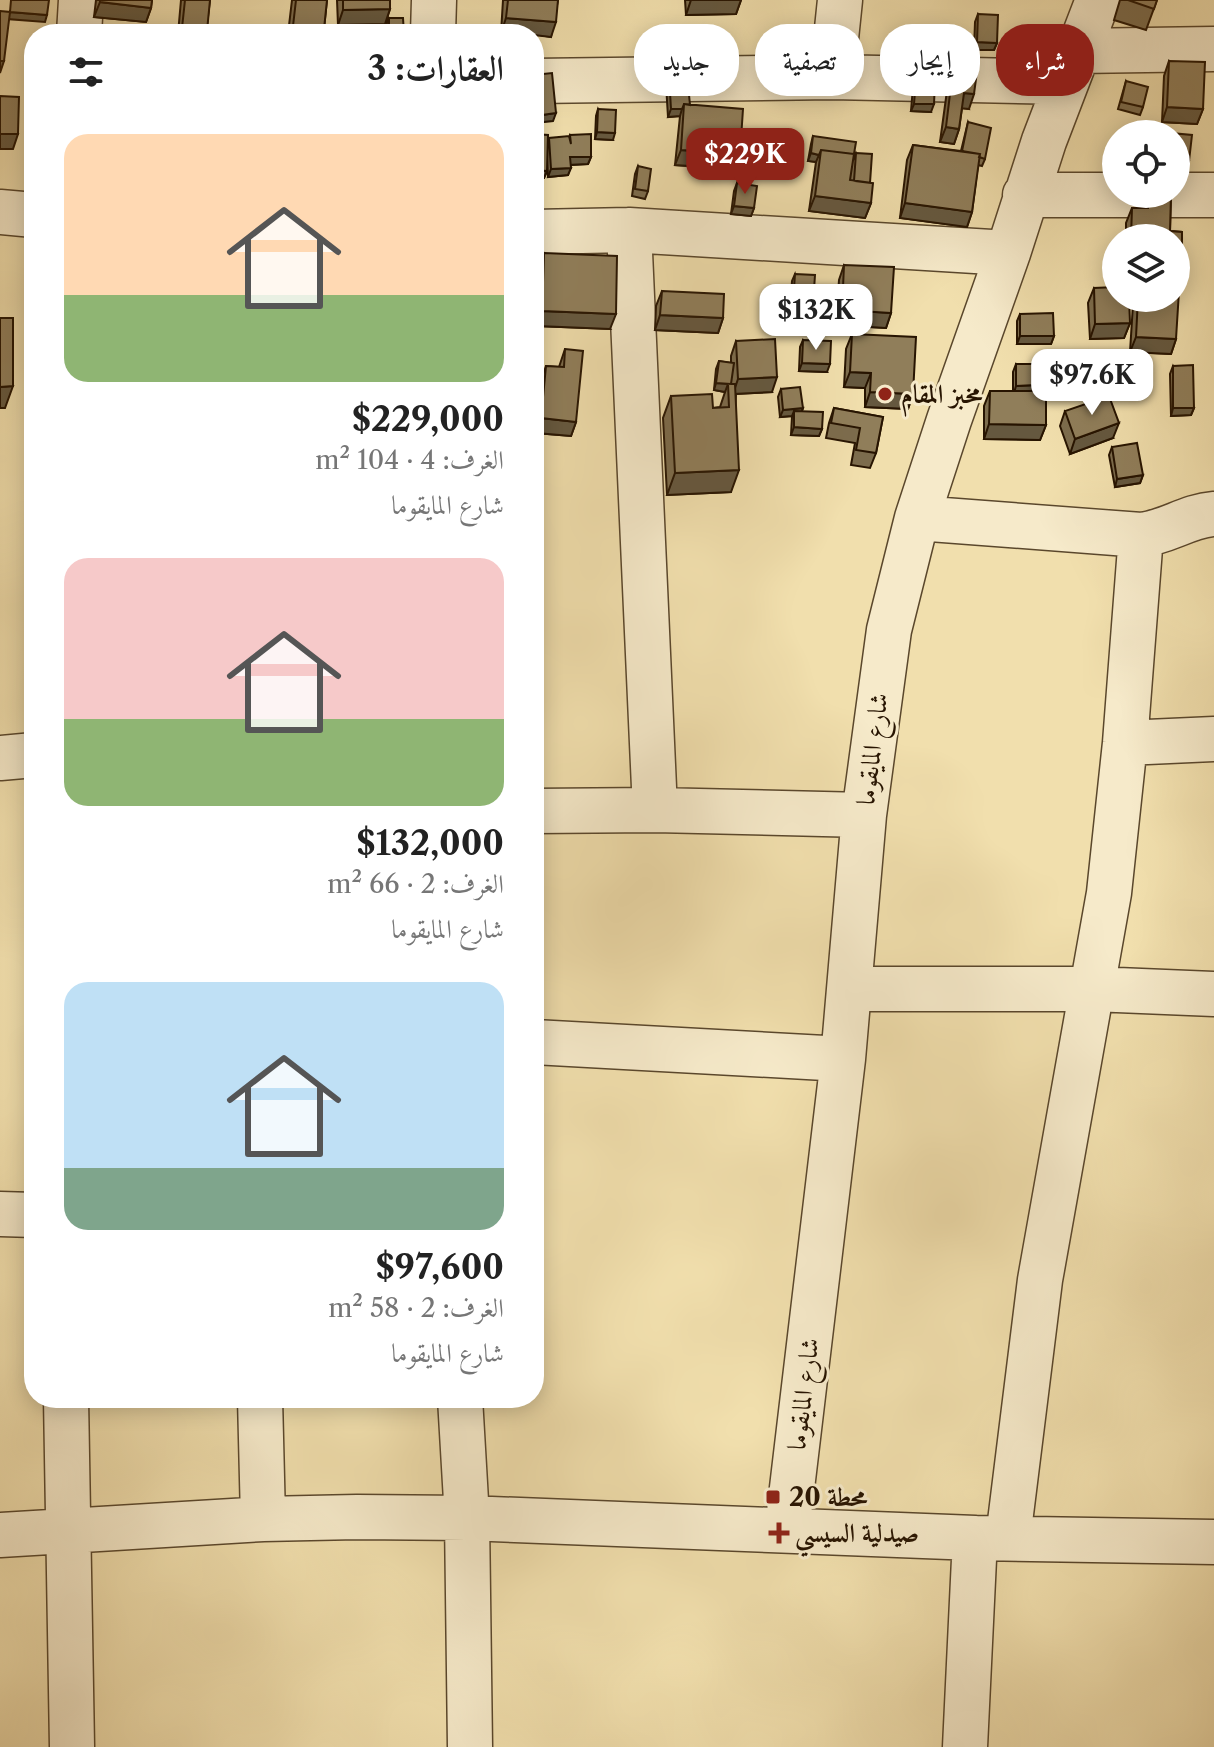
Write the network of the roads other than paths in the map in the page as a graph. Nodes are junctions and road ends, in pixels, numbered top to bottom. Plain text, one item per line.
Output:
1 (81, 0) edge
2 (434, 0) edge
3 (840, 0) edge
4 (1098, 0) edge
5 (80, 24) edge
6 (433, 24) edge
7 (838, 24) edge
8 (1089, 24) edge
9 (1214, 49) edge
10 (1094, 63) edge
11 (996, 69) edge
12 (864, 76) edge
13 (755, 78) edge
14 (544, 81) edge
15 (1061, 96) edge
16 (1025, 195) junction
17 (1214, 195) edge
18 (0, 212) edge
19 (24, 214) edge
20 (629, 230) junction
21 (544, 232) edge
22 (1008, 253) junction
23 (1214, 514) edge
24 (917, 518) junction
25 (1141, 535) junction
26 (1214, 739) edge
27 (1125, 743) junction
28 (24, 756) edge
29 (0, 758) edge
30 (655, 810) junction
31 (544, 811) edge
32 (864, 815) junction
33 (849, 989) junction
34 (1093, 989) junction
35 (1214, 994) edge
36 (544, 1043) edge
37 (843, 1059) junction
38 (0, 1214) edge
39 (24, 1215) edge
40 (66, 1408) edge
41 (260, 1408) edge
42 (461, 1408) edge
43 (467, 1518) junction
44 (263, 1519) junction
45 (68, 1530) junction
46 (787, 1530) junction
47 (0, 1535) edge
48 (991, 1538) junction
49 (1214, 1542) edge
50 (72, 1747) edge
51 (470, 1747) edge
52 (965, 1747) edge

1 - 5 street
2 - 6 street
3 - 7 street
4 - 8 street, شارع المايقوما
9 - 10 street
11 - 12 street
13 - 14 street
15 - 16 street, شارع المايقوما
16 - 17 street
16 - 22 street, شارع المايقوما
18 - 19 street
20 - 21 street
20 - 22 street
20 - 30 street
22 - 24 street, شارع المايقوما
23 - 25 street
24 - 25 street
24 - 32 street, شارع المايقوما
25 - 27 street
26 - 27 street
27 - 34 street
28 - 29 street
30 - 31 street
30 - 32 street
32 - 33 street, شارع المايقوما
33 - 34 street
33 - 37 street, شارع المايقوما
34 - 35 street
34 - 48 street
36 - 37 street
37 - 46 street, شارع المايقوما
38 - 39 street
40 - 45 street
41 - 44 street
42 - 43 street
43 - 44 street
43 - 46 street
43 - 51 street
44 - 45 street
45 - 47 street
45 - 50 street
46 - 48 street
48 - 49 street
48 - 52 street

